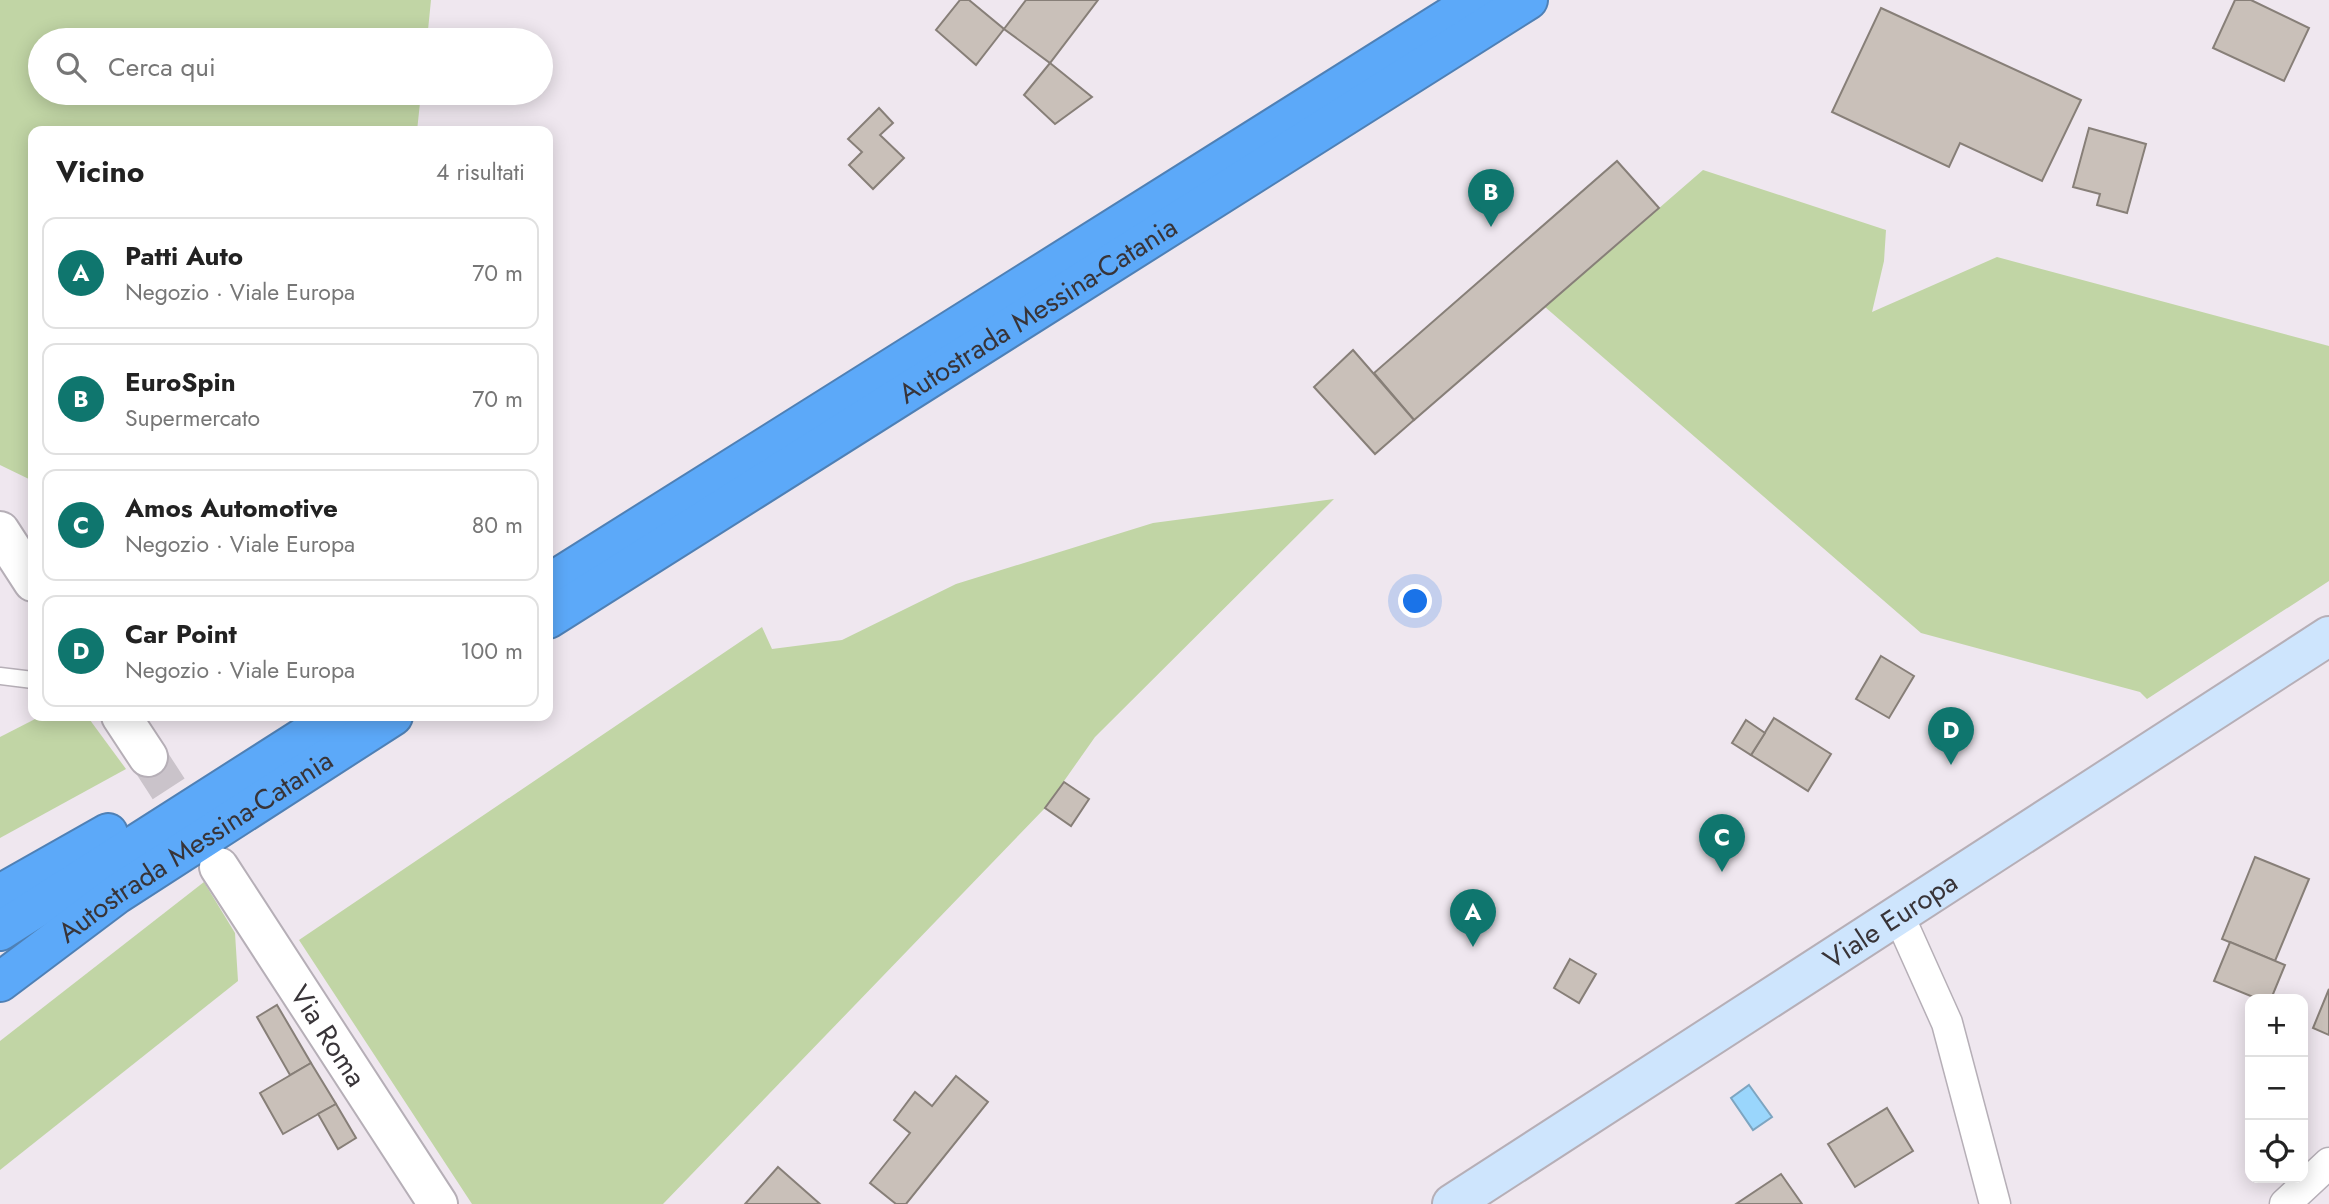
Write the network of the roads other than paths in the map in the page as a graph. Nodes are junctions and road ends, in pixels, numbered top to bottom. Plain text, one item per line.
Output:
1 (1433, 0) edge
2 (1477, 0) edge
3 (1528, 0) edge
4 (0, 531) edge
5 (553, 556) edge
6 (28, 574) edge
7 (553, 581) edge
8 (553, 616) edge
9 (2329, 636) edge
10 (0, 676) edge
11 (28, 679) edge
12 (124, 721) edge
13 (288, 721) edge
14 (329, 721) edge
15 (385, 721) edge
16 (148, 757) tunnel mouth
17 (219, 867) tunnel mouth
18 (0, 894) edge
19 (1898, 914) junction
20 (0, 931) edge
21 (52, 943) junction
22 (0, 975) edge
23 (0, 982) edge
24 (2329, 1163) edge
25 (438, 1204) edge
26 (1452, 1204) edge
27 (1995, 1204) edge
28 (2285, 1204) edge

1 - 5 highway, Autostrada Messina-Catania
2 - 7 highway
3 - 8 highway, Autostrada Messina-Catania
4 - 6 street
9 - 19 main road, Viale Europa
10 - 11 lane
12 - 16 street
13 - 18 highway, Autostrada Messina-Catania
14 - 20 highway
15 - 21 highway, Autostrada Messina-Catania
17 - 25 street, Via Roma
19 - 26 main road, Viale Europa
19 - 27 street
21 - 22 highway
21 - 23 highway, Autostrada Messina-Catania
24 - 28 street

